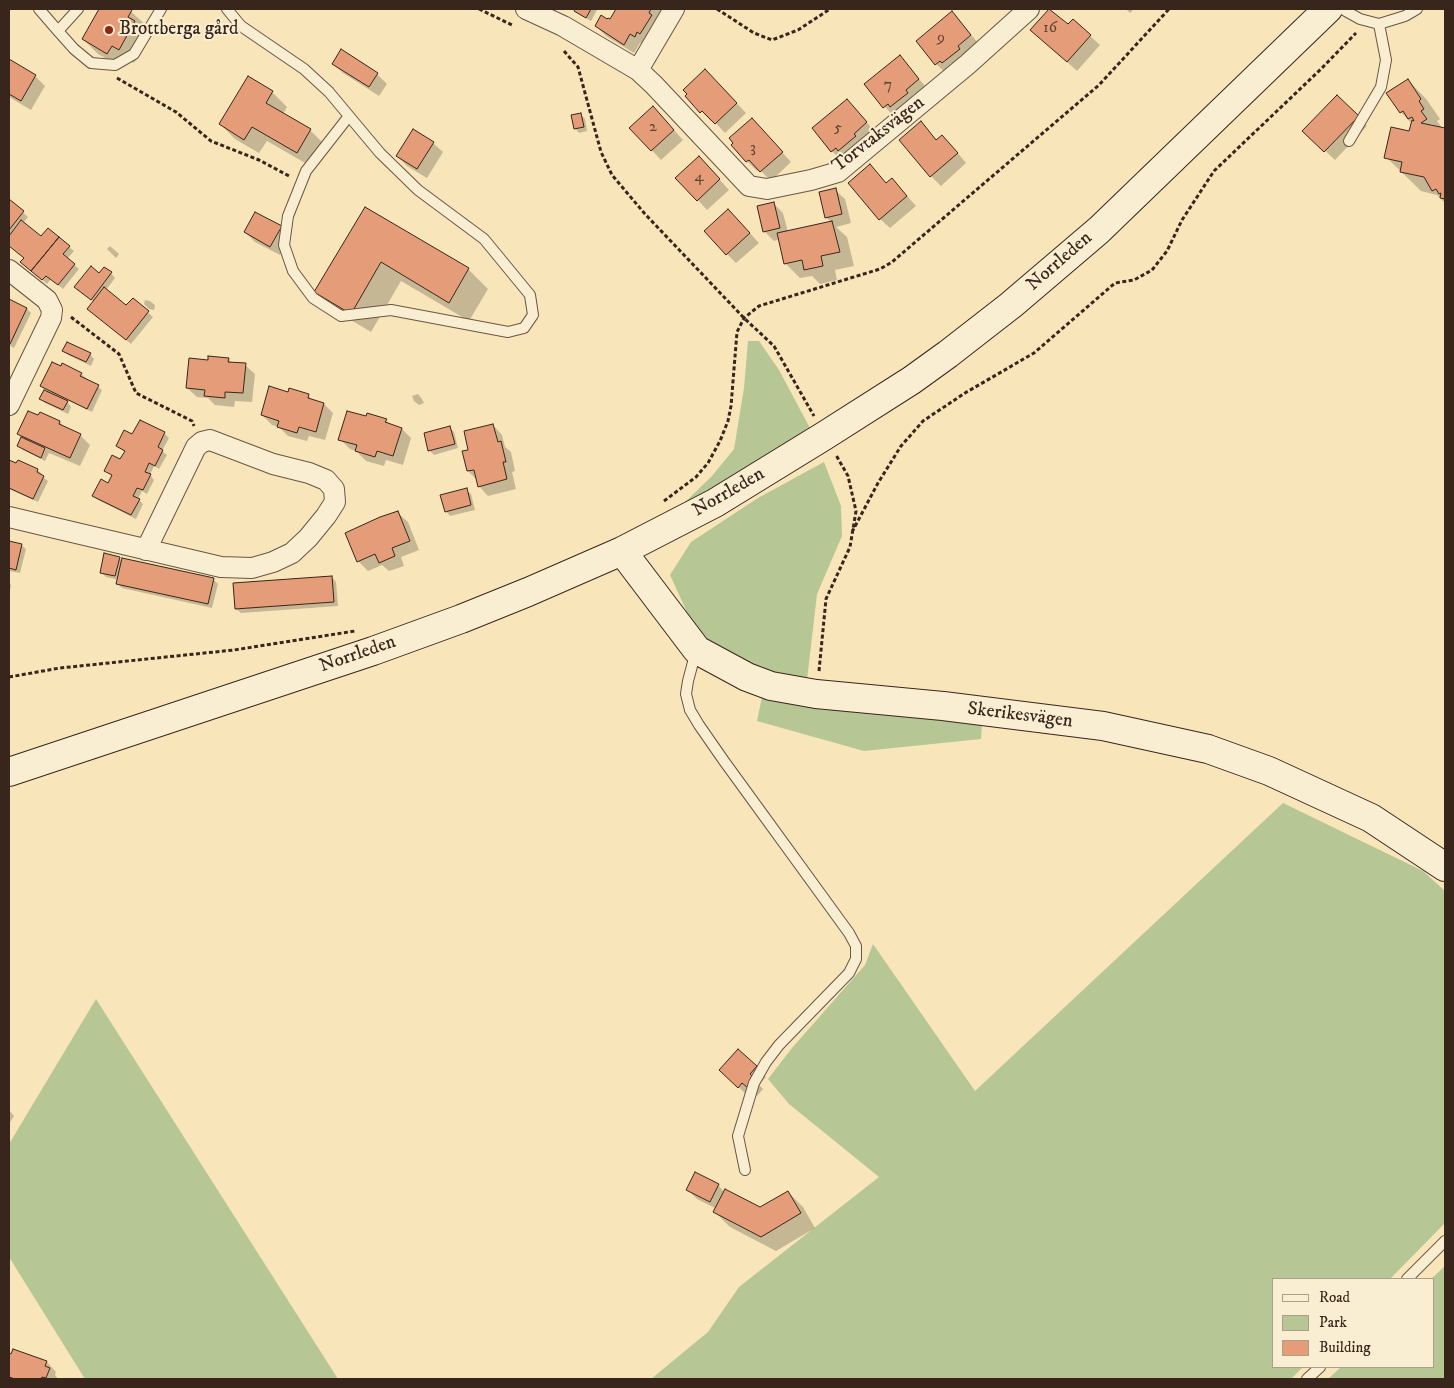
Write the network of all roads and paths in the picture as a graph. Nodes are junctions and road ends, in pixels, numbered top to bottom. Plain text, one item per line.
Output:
1 (39, 9) edge
2 (78, 9) edge
3 (161, 9) edge
4 (228, 9) edge
5 (479, 9) edge
6 (526, 9) edge
7 (674, 9) edge
8 (716, 9) edge
9 (830, 9) edge
10 (1029, 9) edge
11 (1169, 9) edge
12 (1328, 9) edge
13 (1342, 9) edge
14 (1417, 9) edge
15 (1367, 21) junction
16 (1379, 24) junction
17 (515, 26) dead end
18 (58, 31) junction
19 (560, 48) dead end
20 (91, 63) junction
21 (638, 70) junction
22 (349, 116) junction
23 (1349, 142) dead end
24 (301, 183) junction
25 (9, 270) edge
26 (52, 310) junction
27 (744, 318) junction
28 (9, 405) edge
29 (818, 423) dead end
30 (202, 442) junction
31 (834, 450) dead end
32 (661, 503) dead end
33 (9, 517) edge
34 (852, 532) junction
35 (146, 550) junction
36 (622, 551) junction
37 (359, 630) dead end
38 (697, 650) junction
39 (9, 677) edge
40 (816, 694) junction
41 (9, 772) edge
42 (1445, 867) edge
43 (745, 1170) dead end
44 (1445, 1241) edge
45 (1408, 1278) edge
46 (1319, 1368) edge
47 (1307, 1379) edge

1 - 18 lane
2 - 18 lane
3 - 20 lane
4 - 22 lane
5 - 17 path
6 - 21 street, Torvtaksvägen
7 - 21 street
8 - 9 path
10 - 21 street, Torvtaksvägen
11 - 27 path
12 - 36 main road, Norrleden
13 - 15 lane
14 - 16 lane
15 - 16 lane
15 - 34 path
16 - 23 lane
18 - 20 lane
19 - 27 path
20 - 24 path
22 - 24 lane
22 - 24 lane
25 - 26 street
26 - 28 street
26 - 30 path
27 - 29 path
27 - 32 path
30 - 35 street
30 - 35 street
31 - 34 path
33 - 35 street
34 - 40 path
36 - 38 main road, Skerikesvägen
36 - 41 main road, Norrleden
37 - 39 path
38 - 40 main road, Skerikesvägen
38 - 43 lane
40 - 42 main road, Skerikesvägen
44 - 45 lane
46 - 47 lane

